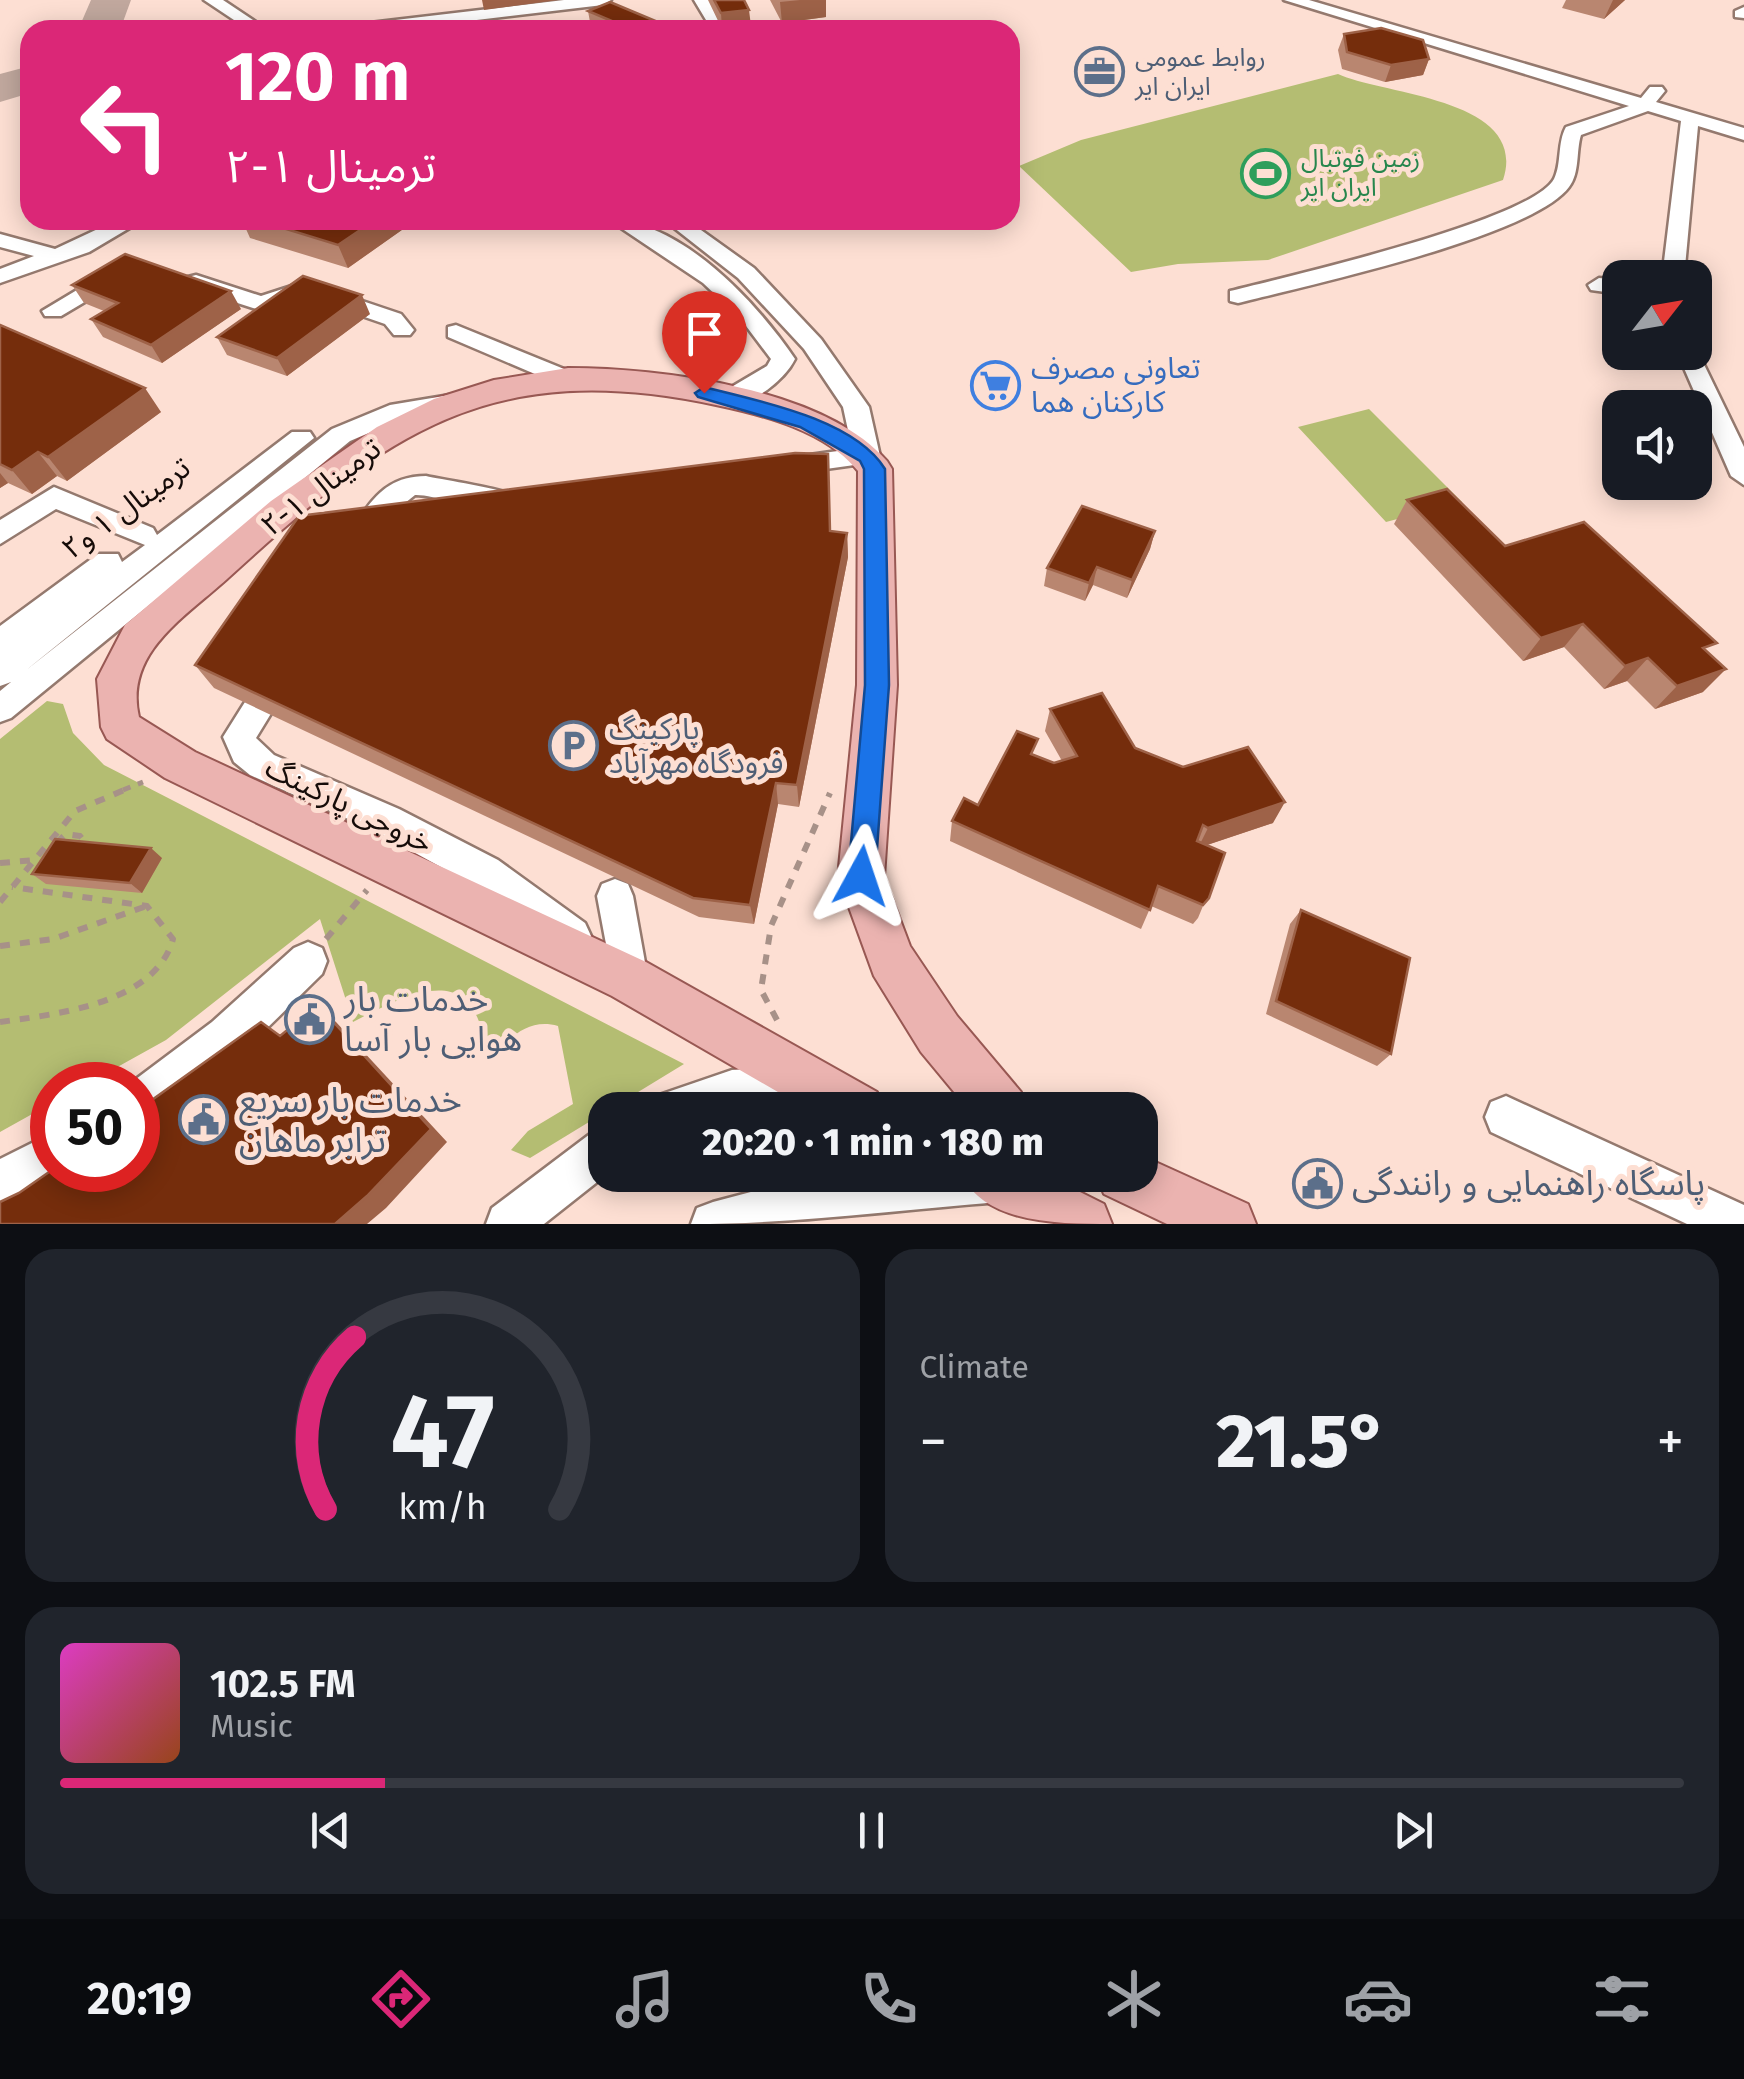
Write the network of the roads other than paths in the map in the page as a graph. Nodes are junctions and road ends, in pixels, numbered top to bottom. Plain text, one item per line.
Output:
1 (212, 0) edge
2 (603, 0) edge
3 (1292, 0) edge
4 (1333, 0) edge
5 (244, 20) edge
6 (436, 20) edge
7 (1649, 99) junction
8 (1744, 116) edge
9 (1690, 118) junction
10 (1744, 134) edge
11 (112, 230) edge
12 (644, 230) edge
13 (688, 230) edge
14 (0, 240) edge
15 (57, 256) junction
16 (1675, 260) edge
17 (133, 263) edge
18 (170, 274) edge
19 (0, 276) edge
20 (1238, 296) dead end
21 (53, 311) dead end
22 (402, 330) dead end
23 (456, 332) dead end
24 (1697, 370) edge
25 (565, 378) junction
26 (732, 398) junction
27 (469, 400) junction
28 (399, 411) junction
29 (299, 440) junction
30 (867, 456) junction
31 (772, 468) edge
32 (1744, 476) edge
33 (524, 496) edge
34 (0, 534) edge
35 (143, 534) junction
36 (344, 569) edge
37 (0, 643) edge
38 (297, 646) edge
39 (0, 673) edge
40 (0, 709) edge
41 (615, 896) dead end
42 (308, 961) road end
43 (629, 979) junction
44 (811, 1086) junction
45 (160, 1087) edge
46 (726, 1092) edge
47 (823, 1092) edge
48 (988, 1092) edge
49 (1506, 1117) dead end
50 (588, 1162) edge
51 (30, 1166) edge
52 (0, 1183) edge
53 (1158, 1191) edge
54 (854, 1192) edge
55 (1025, 1192) edge
56 (508, 1224) edge
57 (713, 1224) edge
58 (1084, 1224) edge
59 (1228, 1224) edge
60 (1736, 1224) edge

1 - 5 street
2 - 6 street
3 - 7 street
4 - 7 street
7 - 8 street
7 - 9 street
7 - 20 street
9 - 10 street
9 - 16 street
11 - 15 street
12 - 26 street
13 - 30 street
14 - 15 street
15 - 19 street
17 - 21 street
18 - 22 street
23 - 25 street
24 - 32 street
25 - 26 main road, ترمینال ۱-۲
25 - 27 main road, ترمینال ۱-۲
26 - 30 main road, ترمینال ۱-۲
27 - 28 street
27 - 43 main road, ترمینال ۱-۲
28 - 29 street, ترمینال ۱ و۲
28 - 40 street
29 - 35 street, ترمینال ۱ و۲
29 - 39 street
30 - 31 street
30 - 48 main road
33 - 36 street
34 - 35 street
35 - 37 street, ترمینال ۱ و۲
38 - 43 street, خروجی پارکینگ
41 - 43 street
42 - 45 street
43 - 44 main road, ترمینال ۱-۲
44 - 46 street
44 - 47 main road, ترمینال ۱-۲
49 - 60 street
50 - 56 street
51 - 52 street
53 - 59 main road
54 - 57 street
55 - 58 main road

